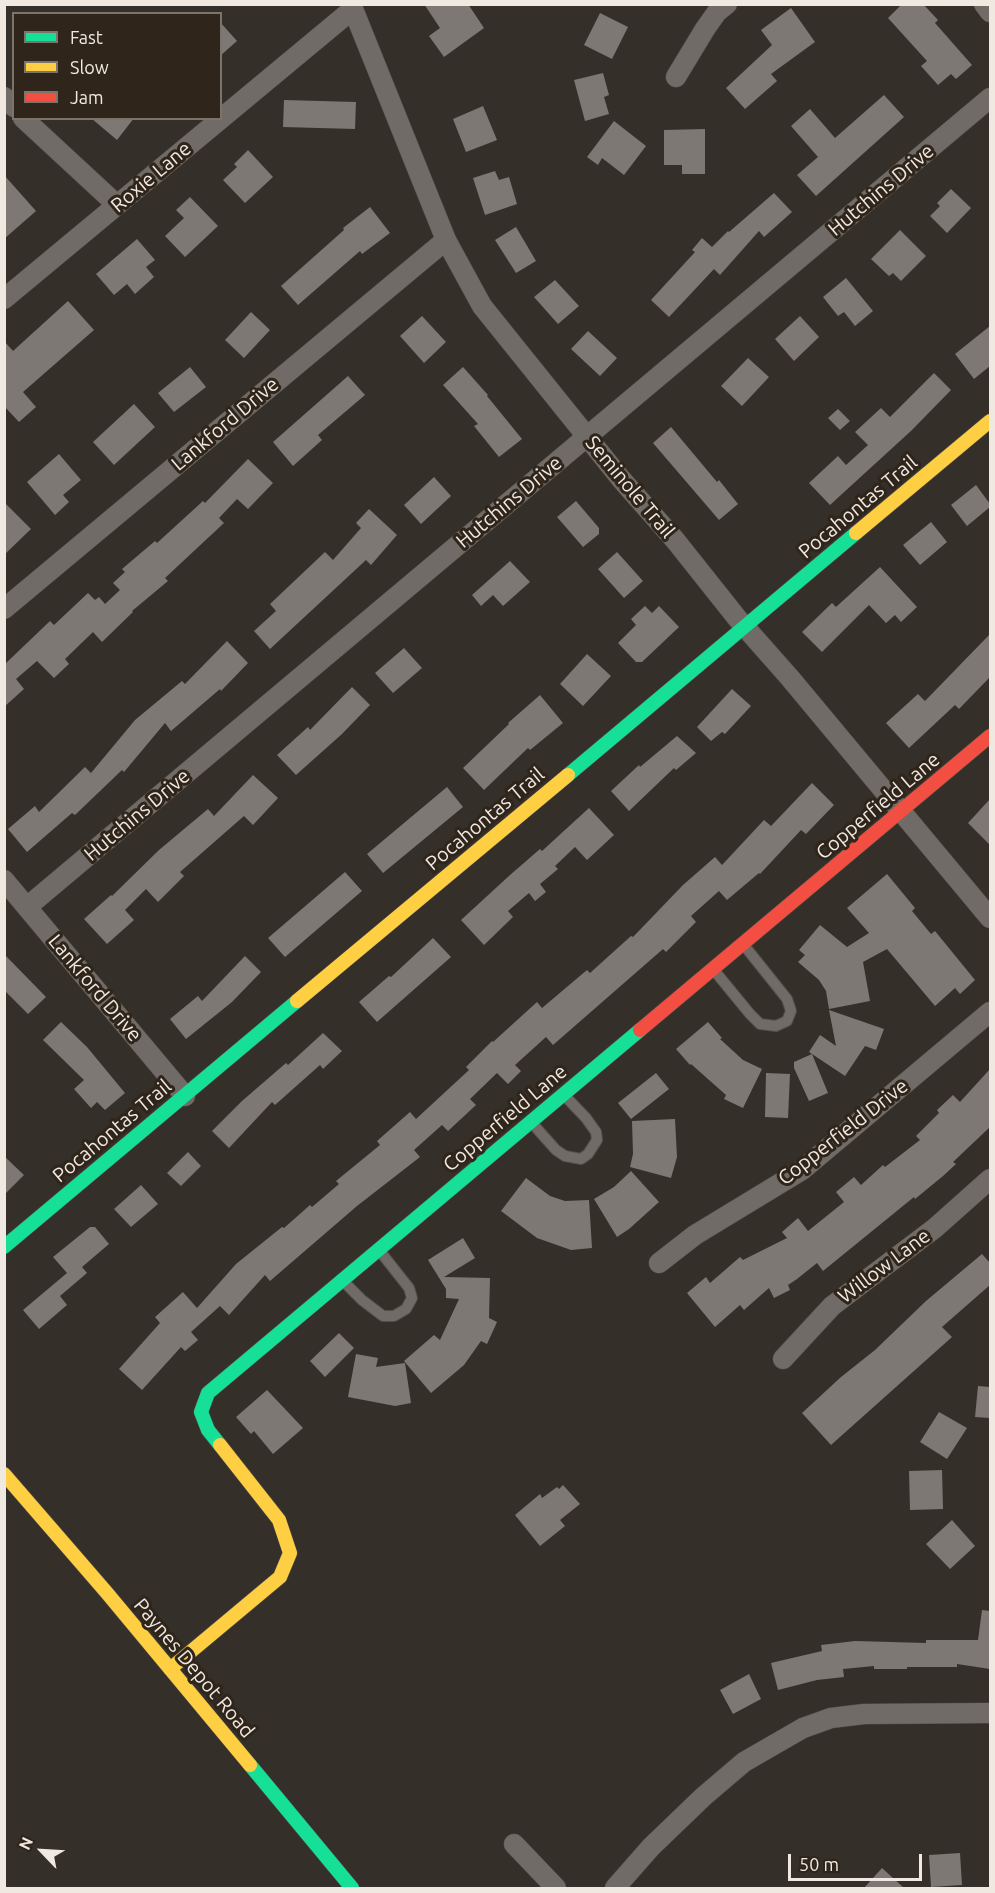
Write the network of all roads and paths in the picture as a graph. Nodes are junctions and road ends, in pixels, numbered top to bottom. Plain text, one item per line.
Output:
1 (727, 4) edge
2 (984, 4) edge
3 (352, 7) edge
4 (990, 12) edge
5 (676, 77) dead end
6 (990, 98) edge
7 (222, 117) edge
8 (25, 120) edge
9 (218, 120) edge
10 (117, 205) junction
11 (446, 240) junction
12 (4, 299) edge
13 (990, 422) edge
14 (587, 436) junction
15 (4, 609) edge
16 (745, 627) junction
17 (990, 736) edge
18 (901, 812) junction
19 (4, 880) edge
20 (27, 907) junction
21 (990, 918) edge
22 (743, 944) junction
23 (713, 969) junction
24 (990, 1012) edge
25 (564, 1094) junction
26 (185, 1096) junction
27 (531, 1122) junction
28 (990, 1179) edge
29 (4, 1247) edge
30 (378, 1250) junction
31 (659, 1263) dead end
32 (343, 1281) junction
33 (783, 1359) dead end
34 (4, 1474) edge
35 (170, 1669) junction
36 (990, 1713) edge
37 (514, 1844) dead end
38 (352, 1888) edge
39 (556, 1888) edge
40 (615, 1888) edge

1 - 5 street
2 - 4 street
3 - 7 street, Roxie Lane
3 - 11 street, Seminole Trail
6 - 14 street, Hutchins Drive
8 - 10 street
9 - 10 street, Roxie Lane
10 - 12 street, Roxie Lane
11 - 14 street, Seminole Trail
11 - 15 street, Lankford Drive
13 - 16 street, Pocahontas Trail
14 - 16 street, Seminole Trail
14 - 20 street, Hutchins Drive
16 - 18 street, Seminole Trail
16 - 26 street, Pocahontas Trail
17 - 18 street, Copperfield Lane
18 - 21 street, Seminole Trail
18 - 22 street, Copperfield Lane
19 - 20 street, Lankford Drive
20 - 26 street, Lankford Drive
22 - 23 street, Copperfield Lane
22 - 23 lane
23 - 25 street, Copperfield Lane
24 - 31 street, Copperfield Drive
25 - 27 street, Copperfield Lane
25 - 27 lane
26 - 29 street, Pocahontas Trail
27 - 30 street, Copperfield Lane
28 - 33 street, Willow Lane
30 - 32 street, Copperfield Lane
30 - 32 lane
32 - 35 street, Copperfield Lane
34 - 35 street, Paynes Depot Road
35 - 38 street, Paynes Depot Road
36 - 40 street
37 - 39 street

